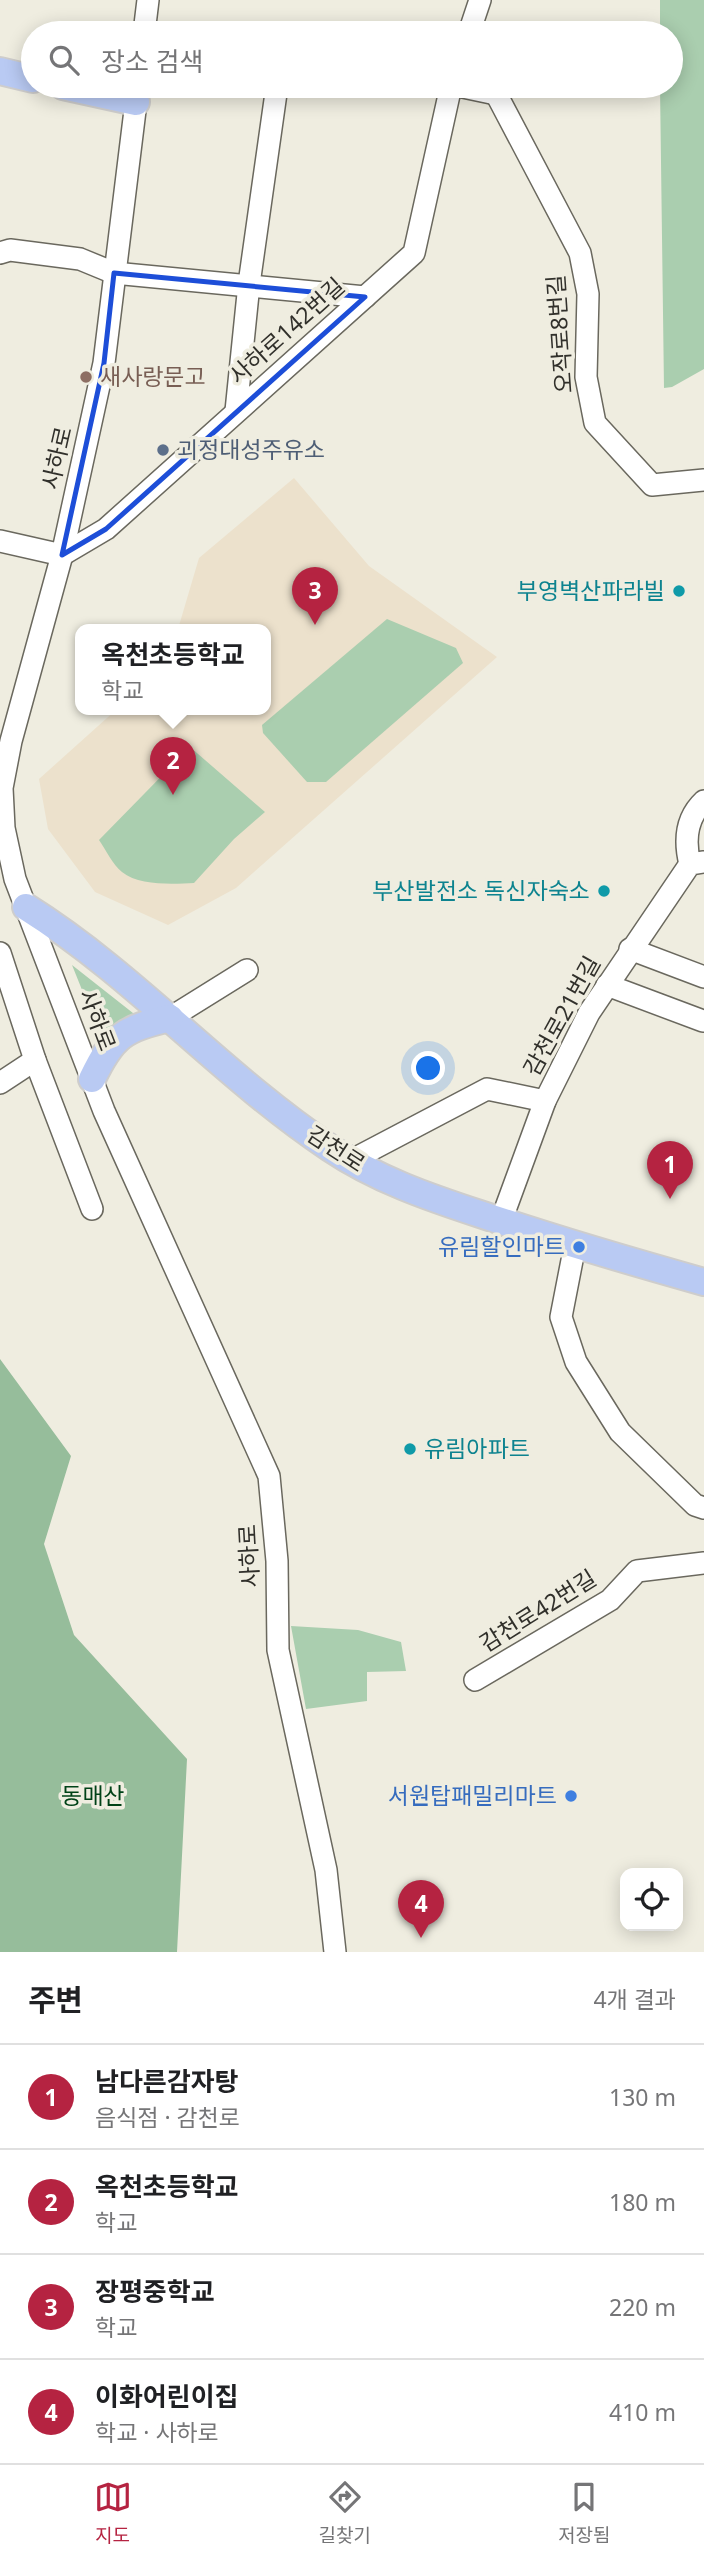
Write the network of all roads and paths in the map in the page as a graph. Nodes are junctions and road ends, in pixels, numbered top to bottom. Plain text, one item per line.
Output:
1 (148, 0) edge
2 (481, 0) edge
3 (145, 21) edge
4 (473, 21) edge
5 (484, 21) edge
6 (0, 71) edge
7 (21, 76) edge
8 (136, 98) edge
9 (274, 98) edge
10 (448, 98) edge
11 (498, 98) edge
12 (0, 253) edge
13 (114, 273) junction
14 (249, 284) junction
15 (365, 297) junction
16 (236, 411) junction
17 (704, 480) edge
18 (0, 541) edge
19 (62, 555) junction
20 (704, 800) edge
21 (4, 860) edge
22 (697, 863) edge
23 (26, 907) junction
24 (630, 949) junction
25 (0, 954) edge
26 (247, 970) dead end
27 (704, 977) edge
28 (607, 985) junction
29 (170, 1018) junction
30 (703, 1021) edge
31 (35, 1060) junction
32 (92, 1079) junction
33 (0, 1083) edge
34 (545, 1101) junction
35 (350, 1161) junction
36 (92, 1209) dead end
37 (501, 1221) junction
38 (575, 1245) junction
39 (704, 1282) edge
40 (704, 1508) edge
41 (704, 1563) edge
42 (475, 1680) dead end
43 (335, 1952) edge

1 - 3 street
2 - 4 street
2 - 5 street
6 - 7 main road
8 - 13 street, 사하로
9 - 14 street
10 - 15 street, 사하로142번길
11 - 17 street, 오작로8번길
12 - 13 street
13 - 14 street
13 - 19 street, 사하로
14 - 15 street
14 - 16 street
15 - 16 street, 사하로142번길
16 - 19 street, 사하로142번길
18 - 19 street
19 - 21 street, 사하로
20 - 22 street
21 - 23 street, 사하로
22 - 24 street, 감천로21번길
23 - 29 main road, 감천로
23 - 32 street, 사하로
24 - 27 street
24 - 28 street, 감천로21번길
25 - 31 street
26 - 29 street
28 - 30 street
28 - 34 street, 감천로21번길
29 - 32 main road
29 - 35 main road, 감천로
31 - 33 street
31 - 36 street
32 - 43 street, 사하로
34 - 35 street
34 - 37 street, 감천로21번길
35 - 37 main road, 감천로
37 - 38 main road, 감천로
38 - 39 main road, 감천로
38 - 40 street
41 - 42 street, 감천로42번길

